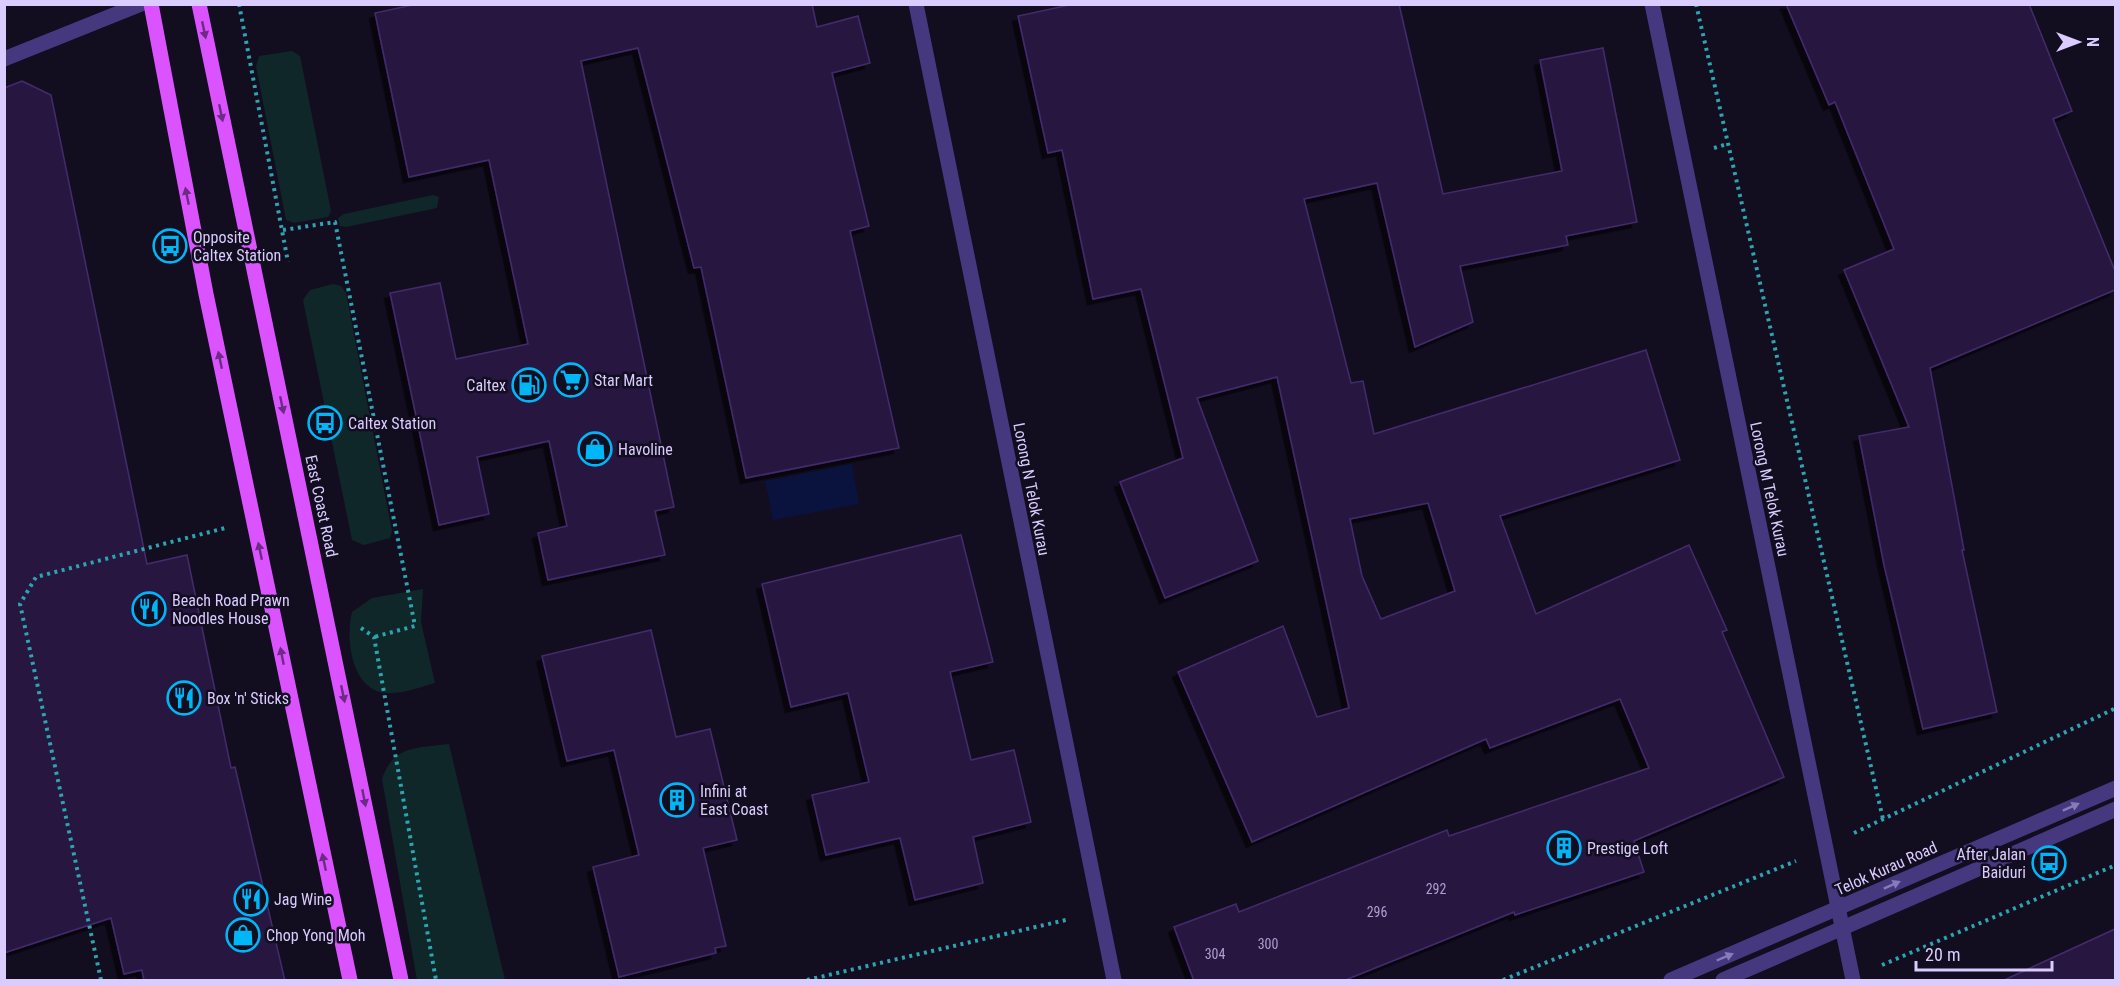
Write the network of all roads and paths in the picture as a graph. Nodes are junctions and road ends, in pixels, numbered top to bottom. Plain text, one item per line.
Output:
1 (141, 4) edge
2 (151, 4) edge
3 (199, 4) edge
4 (239, 4) edge
5 (916, 4) edge
6 (1652, 4) edge
7 (1696, 4) edge
8 (4, 59) edge
9 (283, 231) junction
10 (288, 266) dead end
11 (253, 520) junction
12 (360, 619) dead end
13 (374, 637) junction
14 (2115, 788) edge
15 (2115, 809) edge
16 (1883, 819) dead end
17 (2115, 865) edge
18 (1838, 908) junction
19 (1101, 919) junction
20 (1842, 929) junction
21 (1853, 980) edge
22 (101, 981) edge
23 (350, 981) edge
24 (401, 981) edge
25 (436, 981) edge
26 (807, 981) edge
27 (1114, 981) edge
28 (1671, 981) edge
29 (1724, 981) edge

1 - 8 street
11 -> 2 main road
3 -> 24 main road, East Coast Road
4 - 9 path
5 - 19 street, Lorong N Telok Kurau
6 - 18 street, Lorong M Telok Kurau
7 - 16 path
9 - 10 path
9 - 13 path
11 - 22 path
23 -> 11 main road
12 - 13 path
13 - 25 path
18 -> 14 street, Telok Kurau Road
15 - 20 street
17 - 21 path
18 - 20 street, Lorong M Telok Kurau
28 -> 18 street, Telok Kurau Road
19 - 26 path
19 - 27 street, Lorong N Telok Kurau
20 - 21 street, Lorong M Telok Kurau
20 - 29 street

